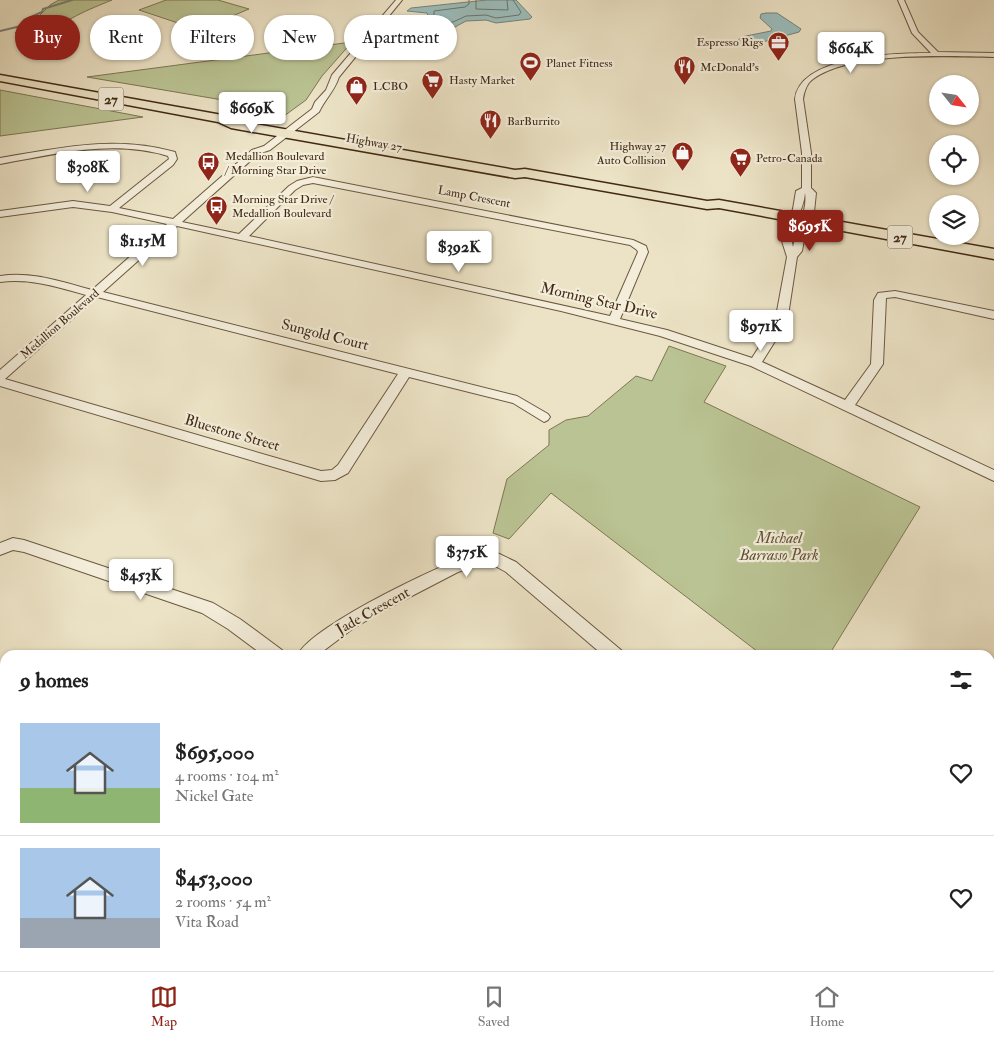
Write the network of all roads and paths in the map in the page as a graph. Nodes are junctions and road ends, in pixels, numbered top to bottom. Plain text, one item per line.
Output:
1 (399, 0) edge
2 (901, 0) edge
3 (935, 53) junction
4 (994, 56) edge
5 (0, 78) edge
6 (318, 104) junction
7 (282, 130) junction
8 (0, 161) edge
9 (112, 209) junction
10 (0, 214) edge
11 (798, 222) junction
12 (175, 223) junction
13 (242, 238) junction
14 (994, 254) edge
15 (994, 262) edge
16 (0, 279) edge
17 (95, 293) junction
18 (994, 315) edge
19 (614, 320) junction
20 (754, 363) junction
21 (406, 372) junction
22 (0, 377) edge
23 (0, 382) edge
24 (847, 407) junction
25 (544, 417) dead end
26 (994, 476) edge
27 (0, 550) edge
28 (269, 650) edge
29 (312, 650) edge
30 (610, 650) edge

1 - 6 street
2 - 3 street
3 - 4 street
3 - 11 street
5 - 7 main road, Highway 27 / 27
6 - 7 street
6 - 7 street
7 - 11 main road, Highway 27 / 27
7 - 12 street, Medallion Boulevard
8 - 9 street
9 - 10 street, Morning Star Drive
9 - 12 street, Morning Star Drive
11 - 14 main road, Highway 27 / 27
11 - 15 main road, Highway 27 / 27
11 - 20 street
12 - 13 street, Morning Star Drive
12 - 17 street, Medallion Boulevard
13 - 19 street, Morning Star Drive
13 - 19 street, Lamp Crescent
16 - 17 street, Sungold Court
17 - 21 street, Sungold Court
17 - 22 street, Medallion Boulevard
18 - 24 street
19 - 20 street, Morning Star Drive
20 - 24 street, Morning Star Drive
21 - 23 street, Bluestone Street
21 - 25 street, Sungold Court
24 - 26 street, Morning Star Drive
27 - 28 street
29 - 30 street, Jade Crescent

